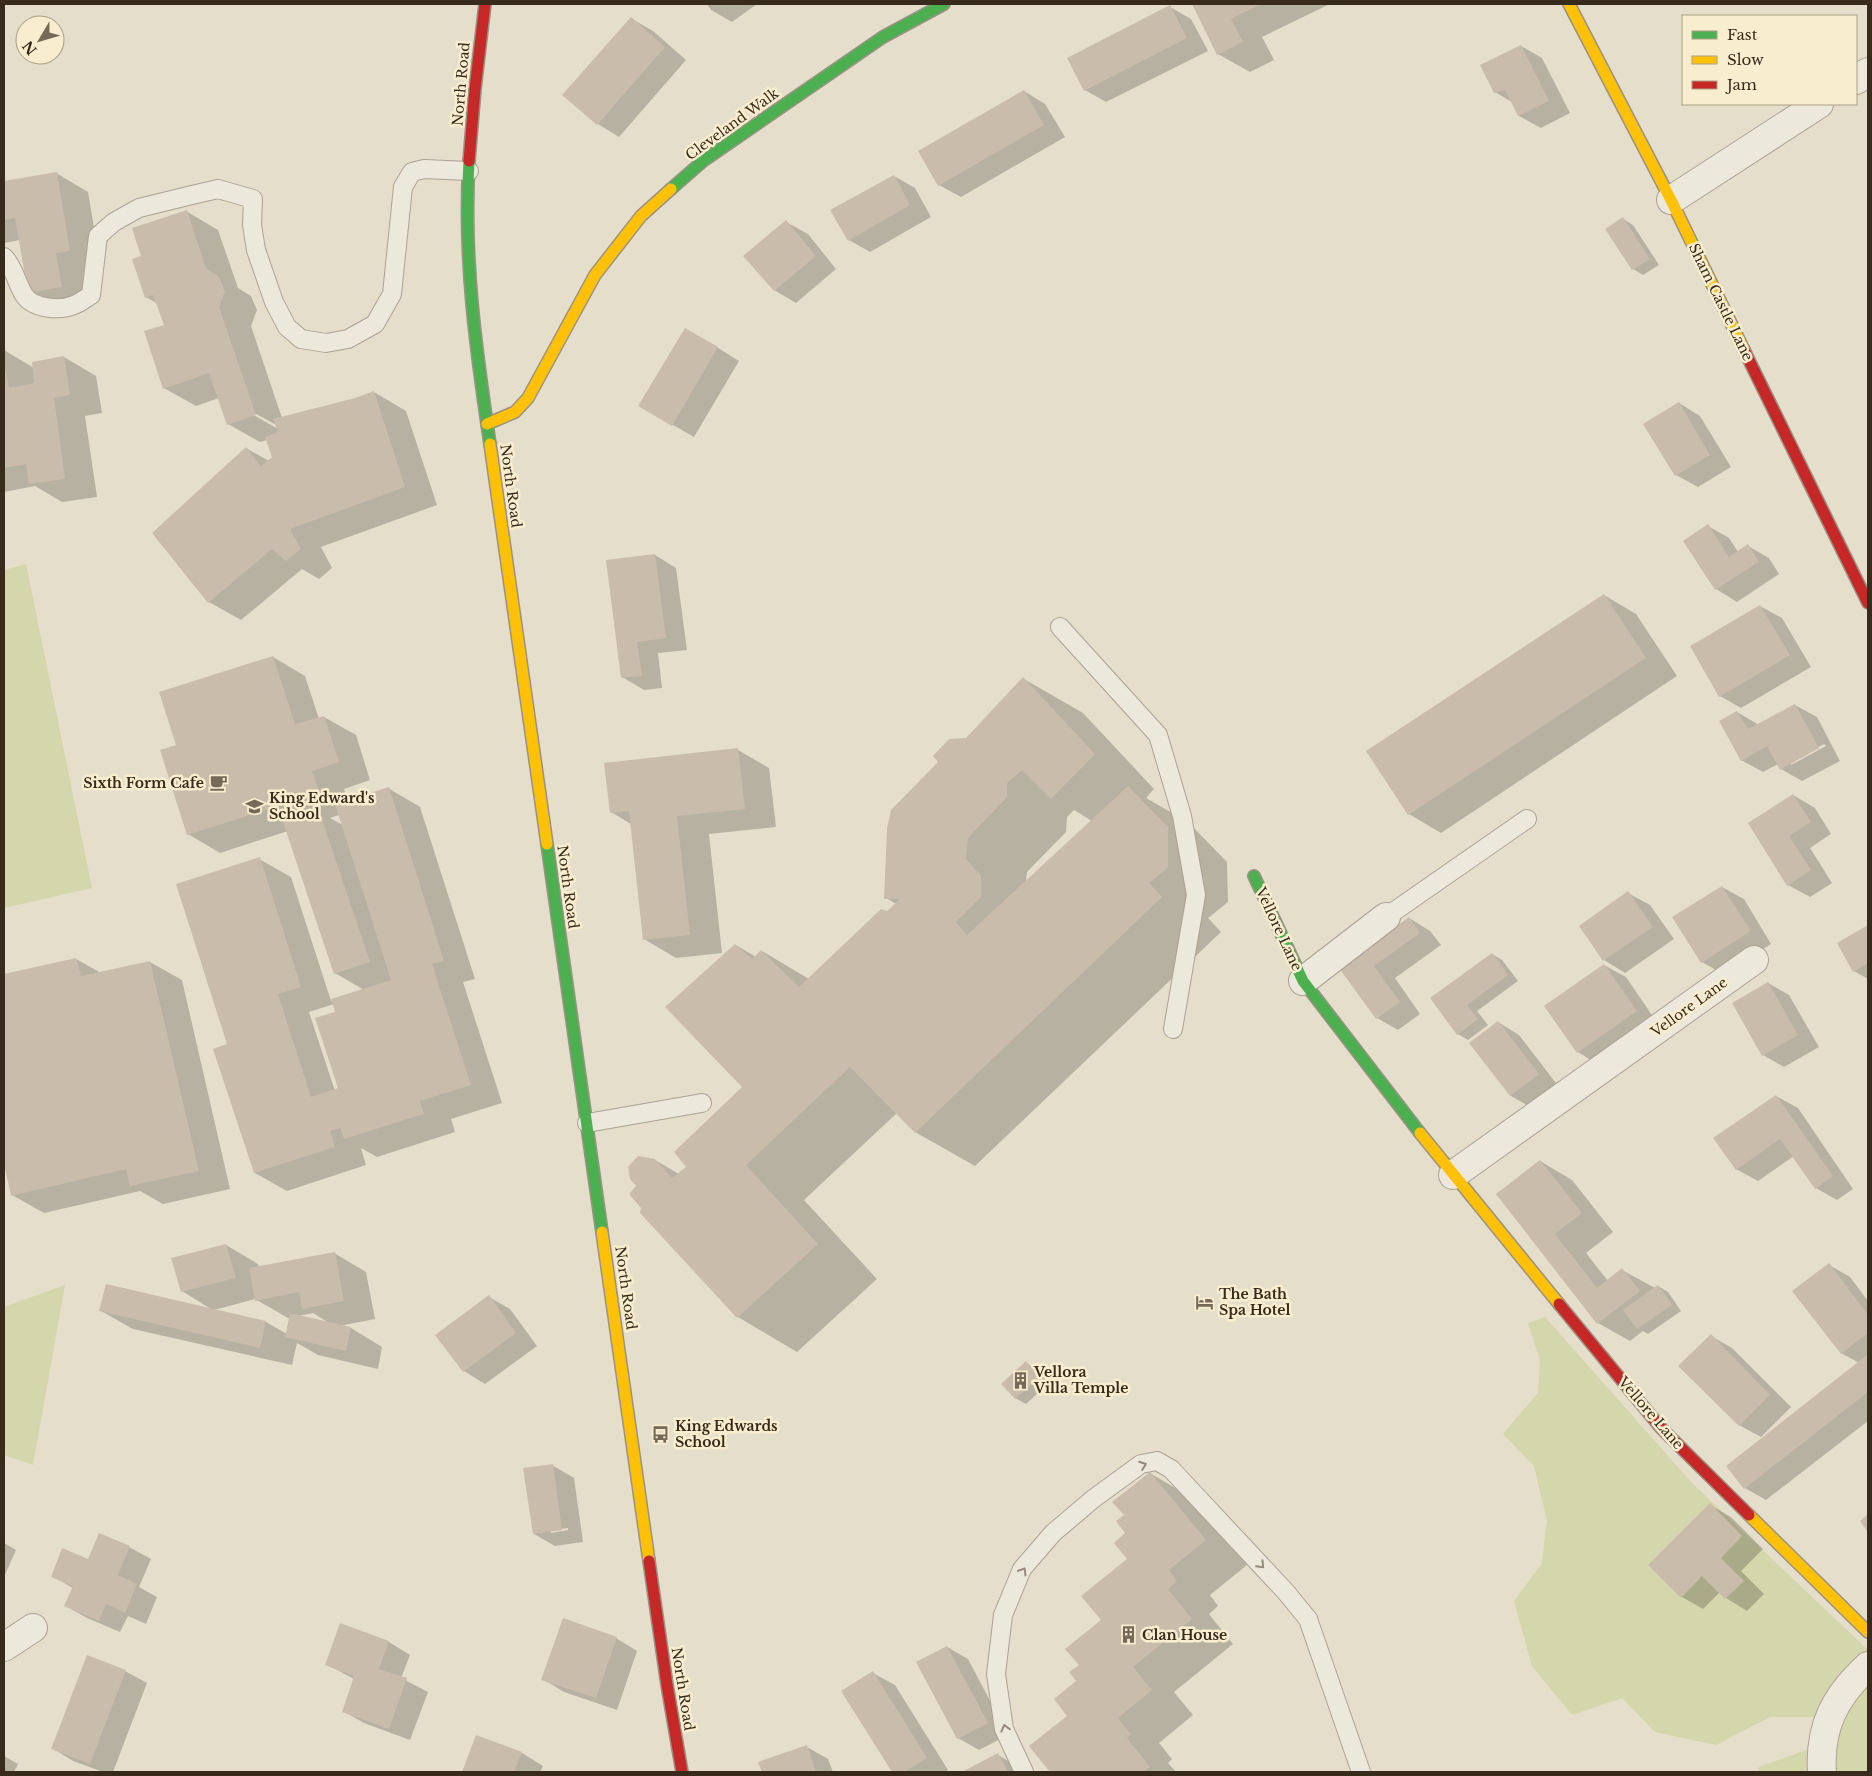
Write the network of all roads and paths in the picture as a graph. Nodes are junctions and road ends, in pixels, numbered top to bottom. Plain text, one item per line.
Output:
1 (485, 4) edge
2 (944, 4) edge
3 (1569, 4) edge
4 (1868, 72) edge
5 (1857, 79) edge
6 (1817, 105) edge
7 (469, 171) junction
8 (1671, 200) junction
9 (4, 257) edge
10 (487, 424) junction
11 (1868, 603) edge
12 (1060, 627) dead end
13 (1527, 820) dead end
14 (1254, 876) dead end
15 (1386, 917) joint
16 (1754, 960) dead end
17 (1303, 981) junction
18 (1173, 1029) dead end
19 (702, 1103) dead end
20 (587, 1123) junction
21 (1453, 1175) junction
22 (33, 1628) dead end
23 (1868, 1632) edge
24 (4, 1647) edge
25 (1868, 1666) edge
26 (682, 1772) edge
27 (1024, 1772) edge
28 (1361, 1772) edge
29 (1822, 1772) edge

1 - 7 street, North Road
2 - 10 street, Cleveland Walk
3 - 8 street, Sham Castle Lane
4 - 5 street
6 - 8 street
7 - 9 lane
7 - 10 street, North Road
8 - 11 street, Sham Castle Lane
10 - 20 street, North Road
12 - 18 lane
13 - 15 lane
14 - 17 street, Vellore Lane
15 - 17 street, Vellore Lane
16 - 21 street, Vellore Lane
17 - 21 street, Vellore Lane
19 - 20 lane
20 - 26 street, North Road
21 - 23 street, Vellore Lane
22 - 24 street
25 - 29 street
27 -> 28 lane

